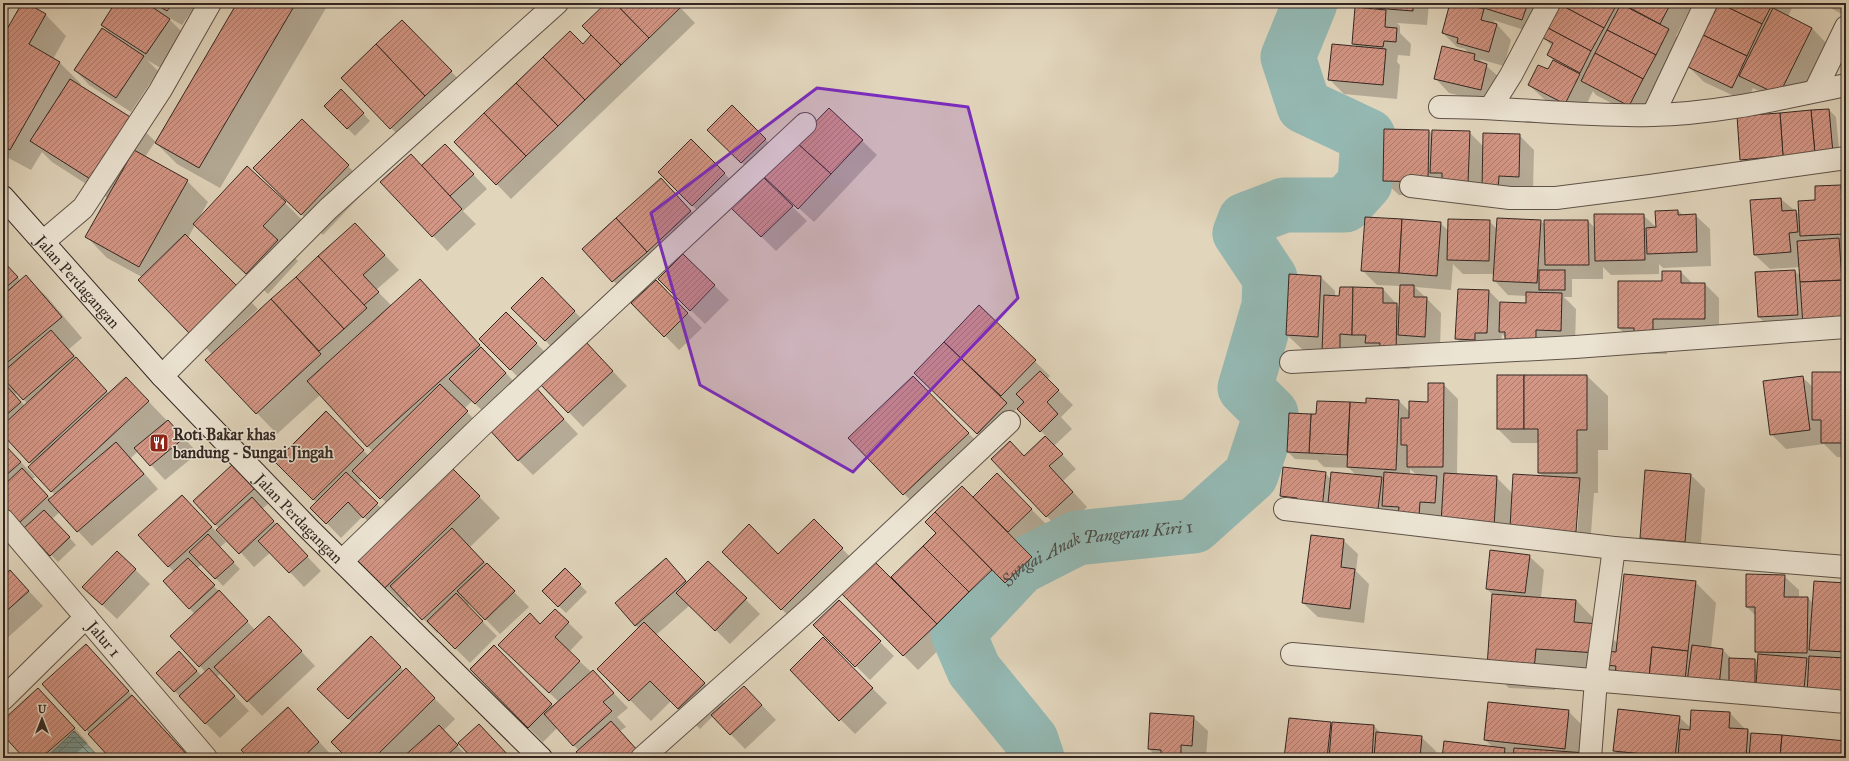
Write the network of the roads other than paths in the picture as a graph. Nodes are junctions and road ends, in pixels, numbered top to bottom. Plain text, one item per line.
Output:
1 (210, 3) edge
2 (557, 3) edge
3 (1549, 3) edge
4 (1706, 3) edge
5 (1846, 27) edge
6 (1846, 85) edge
7 (1815, 91) junction
8 (1440, 107) dead end
9 (1491, 107) junction
10 (1652, 115) junction
11 (804, 124) dead end
12 (1846, 158) edge
13 (1411, 186) dead end
14 (3, 197) edge
15 (43, 242) junction
16 (1846, 327) edge
17 (1291, 362) dead end
18 (162, 376) junction
19 (1009, 422) dead end
20 (1285, 509) dead end
21 (3, 520) edge
22 (1614, 548) junction
23 (342, 561) junction
24 (1846, 567) edge
25 (86, 617) junction
26 (1292, 654) dead end
27 (1596, 680) junction
28 (3, 699) edge
29 (1846, 702) edge
30 (206, 758) edge
31 (541, 758) edge
32 (642, 758) edge
33 (1590, 758) edge

1 - 15 street
2 - 18 street
3 - 9 street
4 - 10 street
5 - 7 street
6 - 7 street
7 - 10 street
8 - 9 street
9 - 10 street
11 - 23 street
12 - 13 street
14 - 15 street, Jalan Perdagangan
15 - 18 street, Jalan Perdagangan
16 - 17 street
18 - 23 street, Jalan Perdagangan
19 - 32 street
20 - 22 street
21 - 25 street, Jalur 1
22 - 24 street
22 - 27 street
23 - 31 street, Jalan Perdagangan
25 - 28 street
25 - 30 street, Jalur 1
26 - 27 street
27 - 29 street
27 - 33 street

